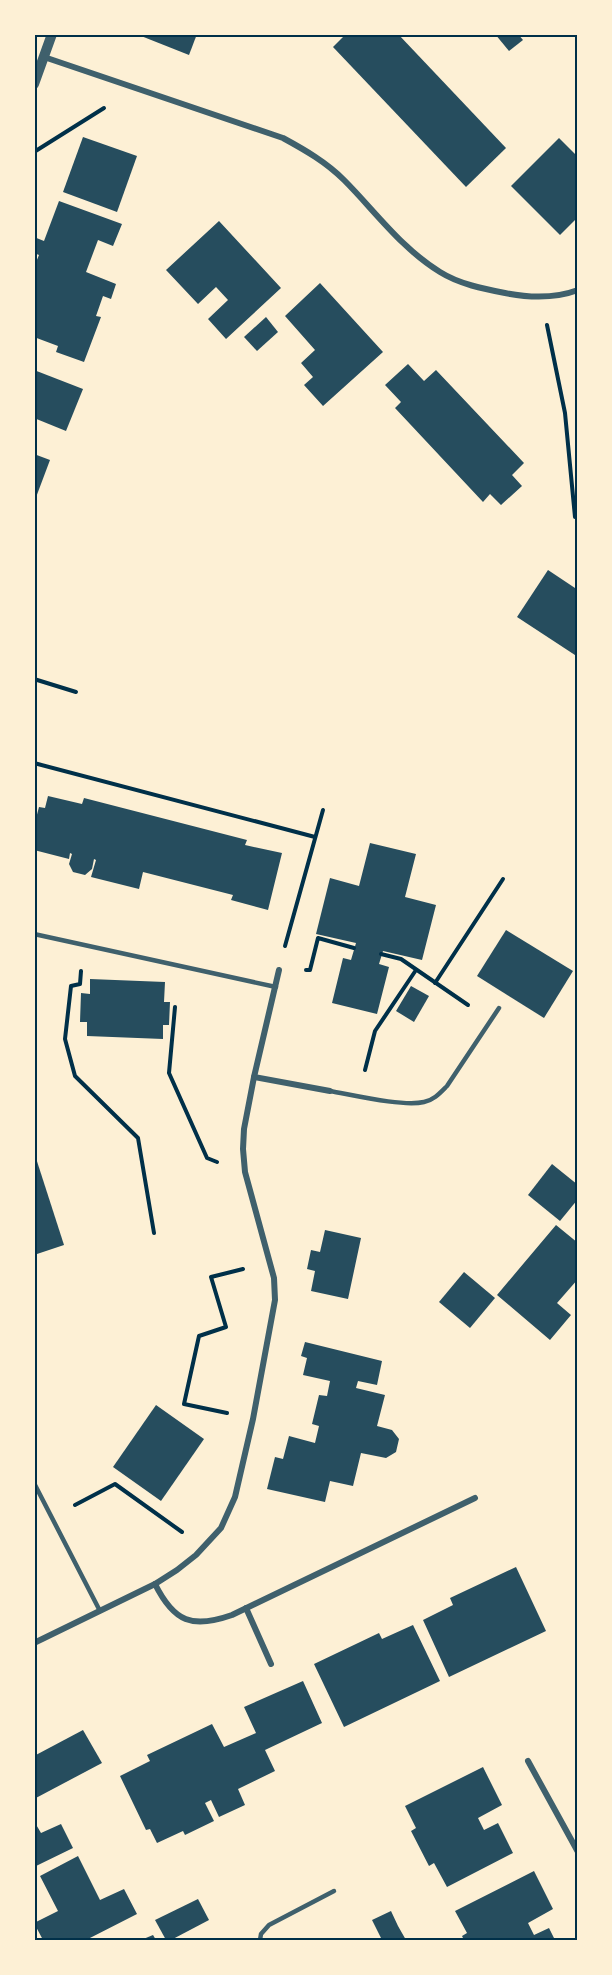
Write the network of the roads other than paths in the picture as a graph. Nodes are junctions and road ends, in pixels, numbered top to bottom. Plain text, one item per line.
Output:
1 (52, 34) edge
2 (44, 57) junction
3 (34, 84) edge
4 (578, 290) edge
5 (34, 934) edge
6 (280, 967) road end
7 (276, 987) junction
8 (499, 1008) dead end
9 (254, 1077) junction
10 (330, 1091) joint
11 (34, 1483) edge
12 (475, 1497) dead end
13 (155, 1584) junction
14 (246, 1608) junction
15 (100, 1611) junction
16 (34, 1643) edge
17 (271, 1664) dead end
18 (528, 1761) dead end
19 (578, 1852) edge
20 (334, 1891) dead end
21 (260, 1941) edge

1 - 2 street
2 - 3 street
2 - 4 street
5 - 7 lane
6 - 7 street
7 - 9 street
8 - 10 lane
9 - 10 street
9 - 13 street
11 - 15 lane
12 - 14 street
13 - 14 street
13 - 15 street
14 - 17 street
15 - 16 street
18 - 19 street
20 - 21 lane

